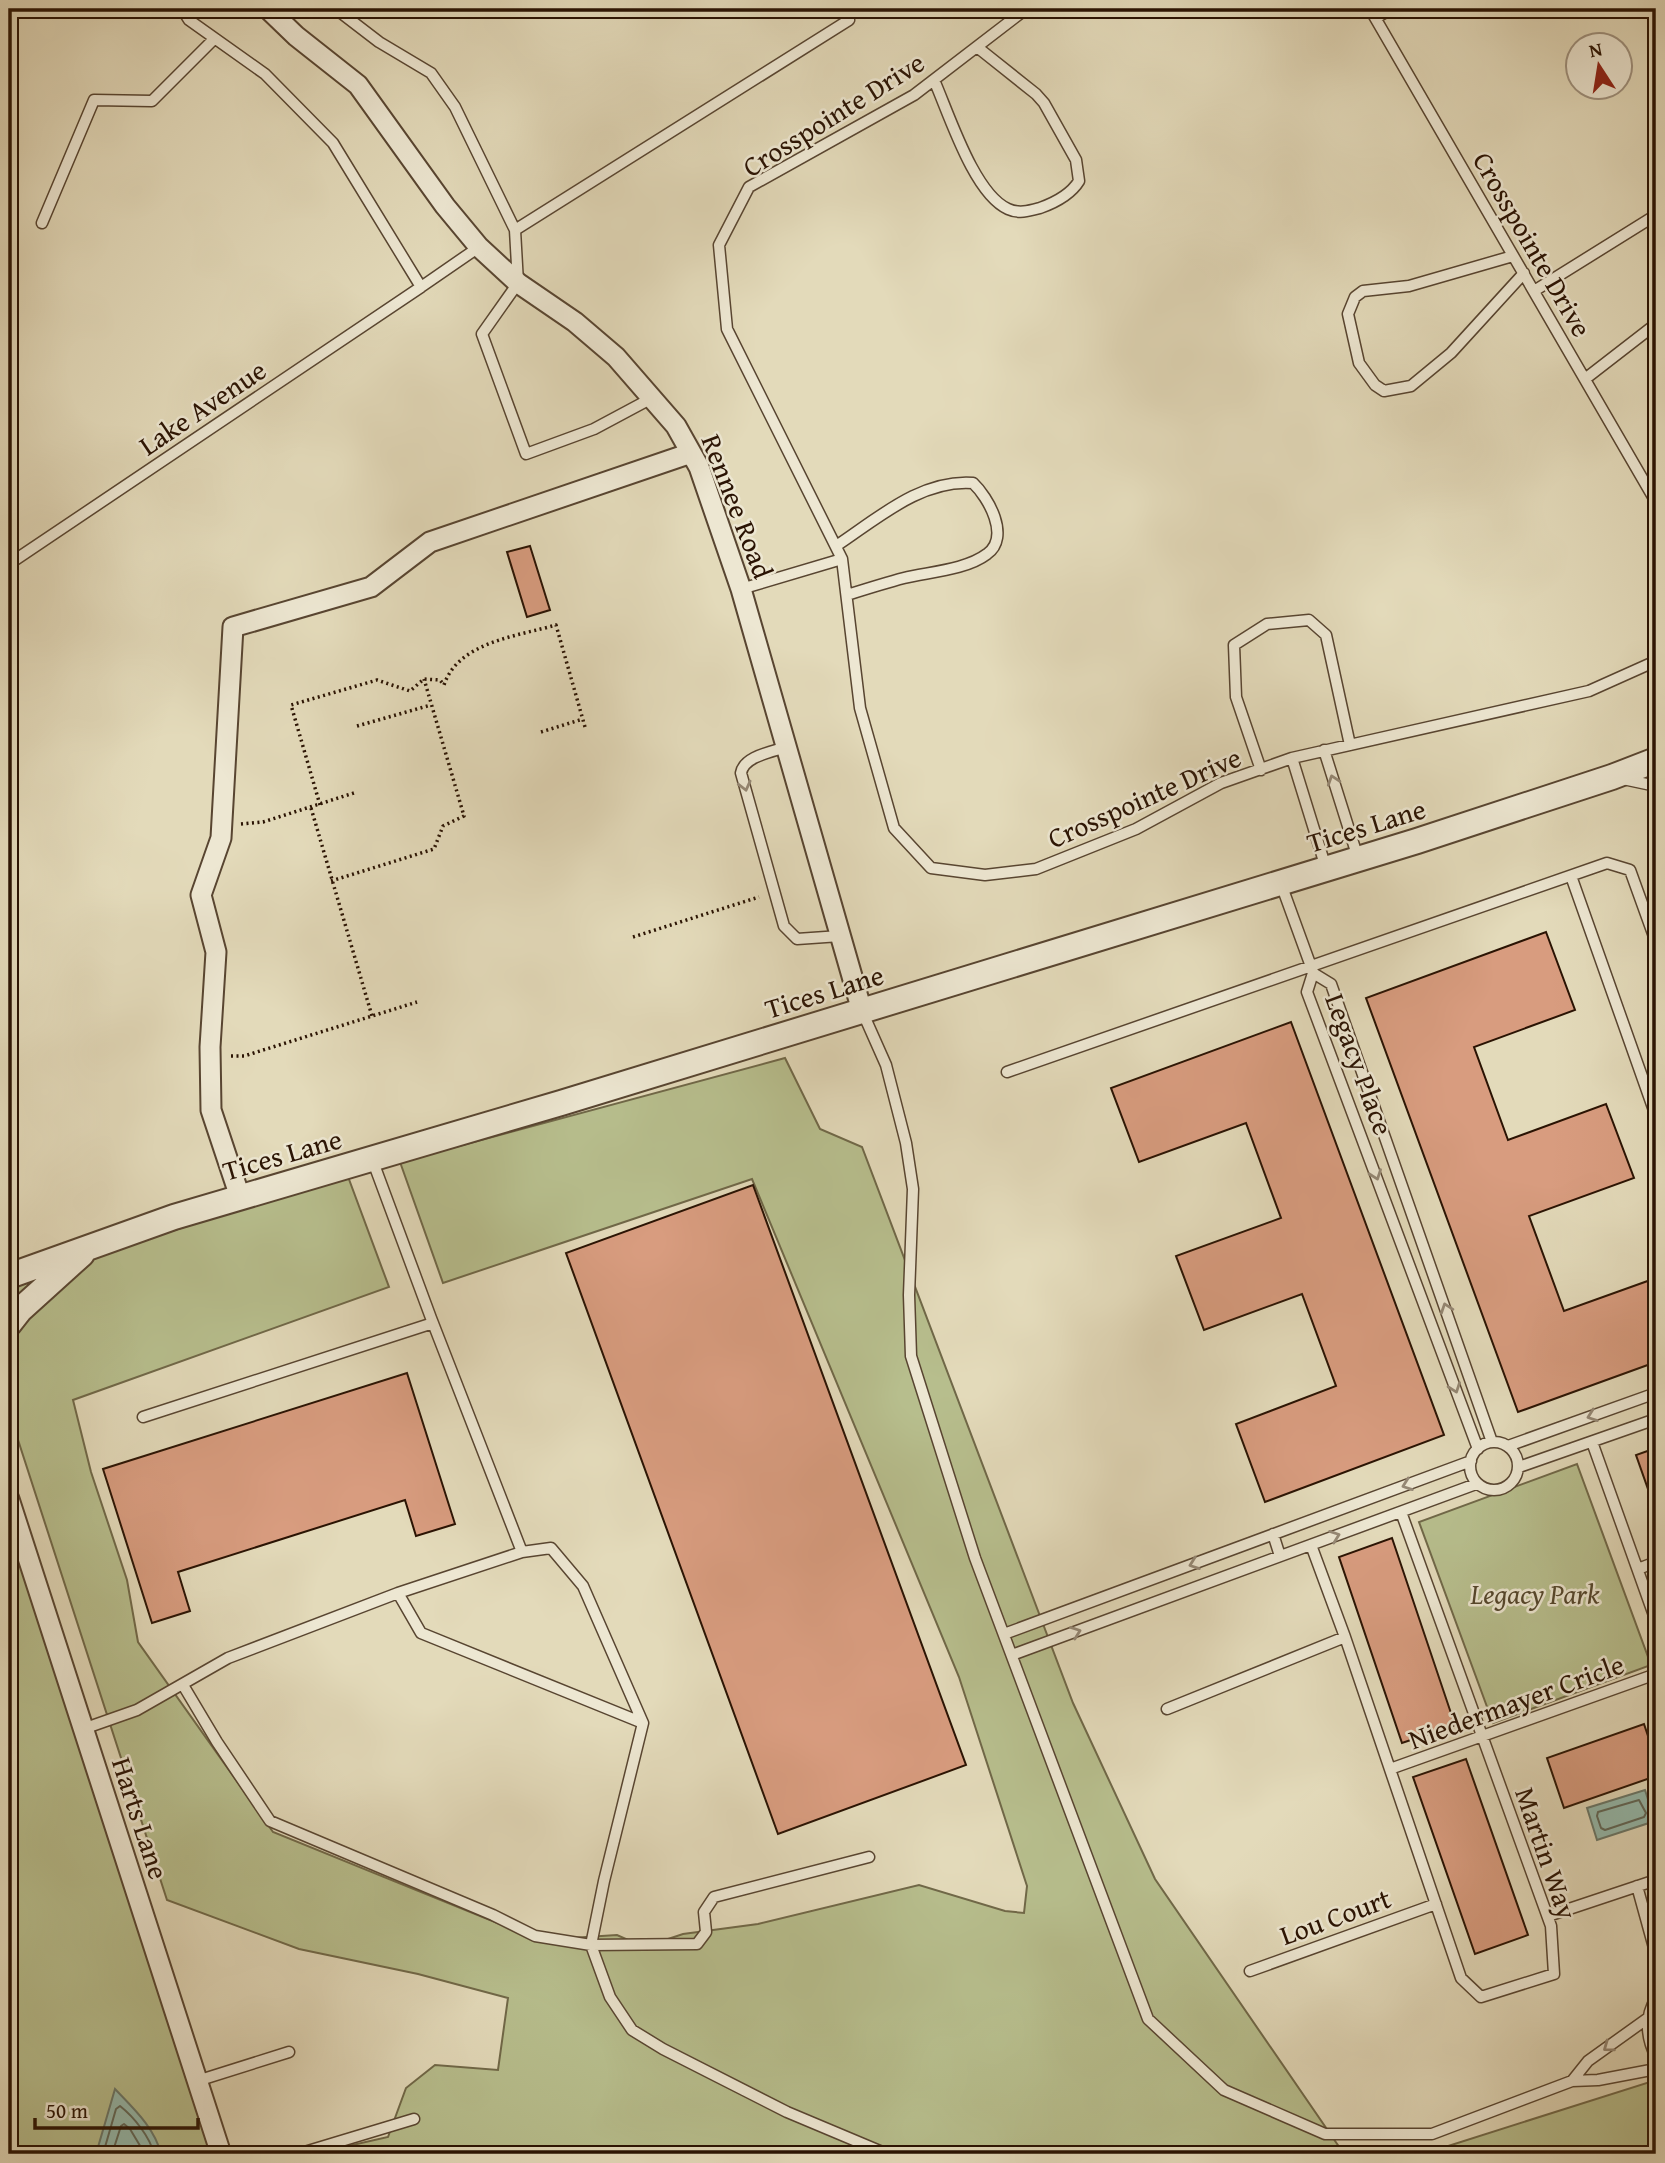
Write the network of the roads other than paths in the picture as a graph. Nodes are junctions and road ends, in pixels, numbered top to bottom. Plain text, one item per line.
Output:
1 (182, 9) edge
2 (268, 9) edge
3 (336, 9) edge
4 (844, 9) edge
5 (1026, 9) edge
6 (1391, 9) edge
7 (1373, 13) edge
8 (214, 38) junction
9 (977, 47) junction
10 (934, 80) junction
11 (1656, 215) edge
12 (42, 223) dead end
13 (515, 230) junction
14 (479, 247) junction
15 (1513, 256) junction
16 (1524, 273) junction
17 (518, 283) junction
18 (421, 287) junction
19 (1534, 291) junction
20 (1656, 324) edge
21 (1585, 379) junction
22 (653, 397) junction
23 (691, 453) junction
24 (1656, 502) edge
25 (836, 546) junction
26 (842, 559) junction
27 (9, 564) edge
28 (741, 589) junction
29 (847, 595) junction
30 (1656, 661) edge
31 (1350, 745) junction
32 (786, 747) junction
33 (1324, 750) junction
34 (1293, 758) junction
35 (1656, 760) edge
36 (1261, 770) junction
37 (1612, 778) junction
38 (1656, 786) edge
39 (1358, 858) junction
40 (1326, 868) junction
41 (1572, 876) junction
42 (1281, 882) junction
43 (840, 936) junction
44 (1656, 942) edge
45 (1312, 970) junction
46 (862, 1011) junction
47 (1007, 1072) dead end
48 (1656, 1116) edge
49 (372, 1158) junction
50 (240, 1197) junction
51 (91, 1246) junction
52 (9, 1276) edge
53 (433, 1323) junction
54 (9, 1324) edge
55 (1656, 1392) edge
56 (143, 1417) dead end
57 (1656, 1419) edge
58 (1492, 1442) junction
59 (1591, 1442) junction
60 (1508, 1446) junction
61 (1478, 1448) junction
62 (1471, 1461) junction
63 (1519, 1467) junction
64 (1476, 1484) junction
65 (9, 1499) edge
66 (1401, 1512) junction
67 (1273, 1534) junction
68 (1311, 1545) junction
69 (522, 1552) junction
70 (1280, 1556) junction
71 (1656, 1562) edge
72 (1637, 1569) junction
73 (398, 1593) junction
74 (1656, 1621) edge
75 (1004, 1634) junction
76 (1345, 1637) junction
77 (1012, 1655) junction
78 (1656, 1674) edge
79 (183, 1685) junction
80 (1167, 1709) dead end
81 (643, 1723) junction
82 (83, 1729) junction
83 (1483, 1738) junction
84 (1390, 1769) junction
85 (869, 1857) dead end
86 (1656, 1880) edge
87 (1637, 1886) junction
88 (1436, 1904) junction
89 (1548, 1916) junction
90 (591, 1945) junction
91 (1656, 1955) edge
92 (1250, 1971) dead end
93 (1656, 1998) edge
94 (1648, 2018) junction
95 (289, 2052) dead end
96 (1656, 2057) edge
97 (1656, 2069) edge
98 (197, 2081) junction
99 (1572, 2081) junction
100 (414, 2119) dead end
101 (221, 2154) edge
102 (298, 2154) edge
103 (887, 2154) edge

1 - 8 lane
2 - 14 street, Rennee Road
3 - 13 lane
4 - 13 lane
5 - 9 lane, Crosspointe Drive
6 - 7 lane
7 - 15 lane, Crosspointe Drive
8 - 12 lane
8 - 18 lane
9 - 10 lane, Crosspointe Drive
9 - 10 lane
10 - 25 lane, Crosspointe Drive
11 - 19 lane
13 - 17 lane
14 - 17 street, Rennee Road
14 - 18 lane, Lake Avenue
15 - 16 lane, Crosspointe Drive
15 - 16 lane
16 - 19 lane, Crosspointe Drive
17 - 22 street, Rennee Road
17 - 22 lane
18 - 27 lane, Lake Avenue
19 - 21 lane, Crosspointe Drive
20 - 21 lane
21 - 24 lane, Crosspointe Drive
22 - 23 street, Rennee Road
23 - 28 street, Rennee Road
23 - 50 street
25 - 26 lane, Crosspointe Drive
25 - 29 lane
26 - 28 lane
26 - 29 lane, Crosspointe Drive
28 - 32 street, Rennee Road
29 - 36 lane, Crosspointe Drive
30 - 31 lane, Crosspointe Drive
31 - 33 lane, Crosspointe Drive
31 - 36 lane
32 - 43 street, Rennee Road
32 -> 43 lane
33 - 34 lane, Crosspointe Drive
39 -> 33 lane
34 - 36 lane, Crosspointe Drive
34 - 40 lane
35 - 37 street, Tices Lane
37 - 38 lane
37 - 39 street, Tices Lane
39 - 40 street, Tices Lane
40 - 42 street, Tices Lane
41 - 44 lane
41 - 45 lane
41 - 48 lane
42 - 45 lane
42 - 46 street, Tices Lane
43 - 46 street, Rennee Road
45 - 47 lane
58 -> 45 lane, Legacy Place
45 -> 61 lane, Legacy Place
46 - 49 street, Tices Lane
46 - 75 lane
49 - 50 street, Tices Lane
49 - 53 lane
50 - 51 street, Tices Lane
51 - 52 street, Tices Lane
51 - 54 street
53 - 56 lane
53 - 69 lane
55 -> 60 lane
57 - 59 lane
58 - 60 lane
58 - 61 lane
59 - 63 lane
59 - 72 lane
60 - 63 lane
61 - 62 lane
62 - 64 lane
62 -> 67 lane
63 - 64 lane
64 - 66 lane
65 - 82 street, Harts Lane
68 -> 66 lane
66 - 83 lane, Martin Way
67 - 70 lane
67 -> 75 lane
68 - 70 lane
68 - 76 lane, Martin Way
69 - 73 lane
69 - 81 lane
77 -> 70 lane
71 - 72 lane
72 - 74 lane
73 - 79 lane
73 - 81 lane
75 - 77 lane
76 - 80 lane
76 - 84 lane, Martin Way
77 - 99 lane
78 - 83 lane, Niedermayer Cricle
79 - 82 lane
79 - 90 lane
81 - 90 lane
82 - 98 street, Harts Lane
83 - 84 lane, Niedermayer Cricle
83 - 89 lane, Martin Way
84 - 88 lane, Martin Way
85 - 90 lane
86 - 87 lane
87 - 89 lane
87 - 91 lane
88 - 89 lane, Martin Way
88 - 92 lane, Lou Court
90 - 103 lane
93 - 94 lane
94 - 96 lane
94 -> 99 lane
95 - 98 lane
97 - 99 lane
98 - 101 street, Harts Lane
100 - 102 lane

